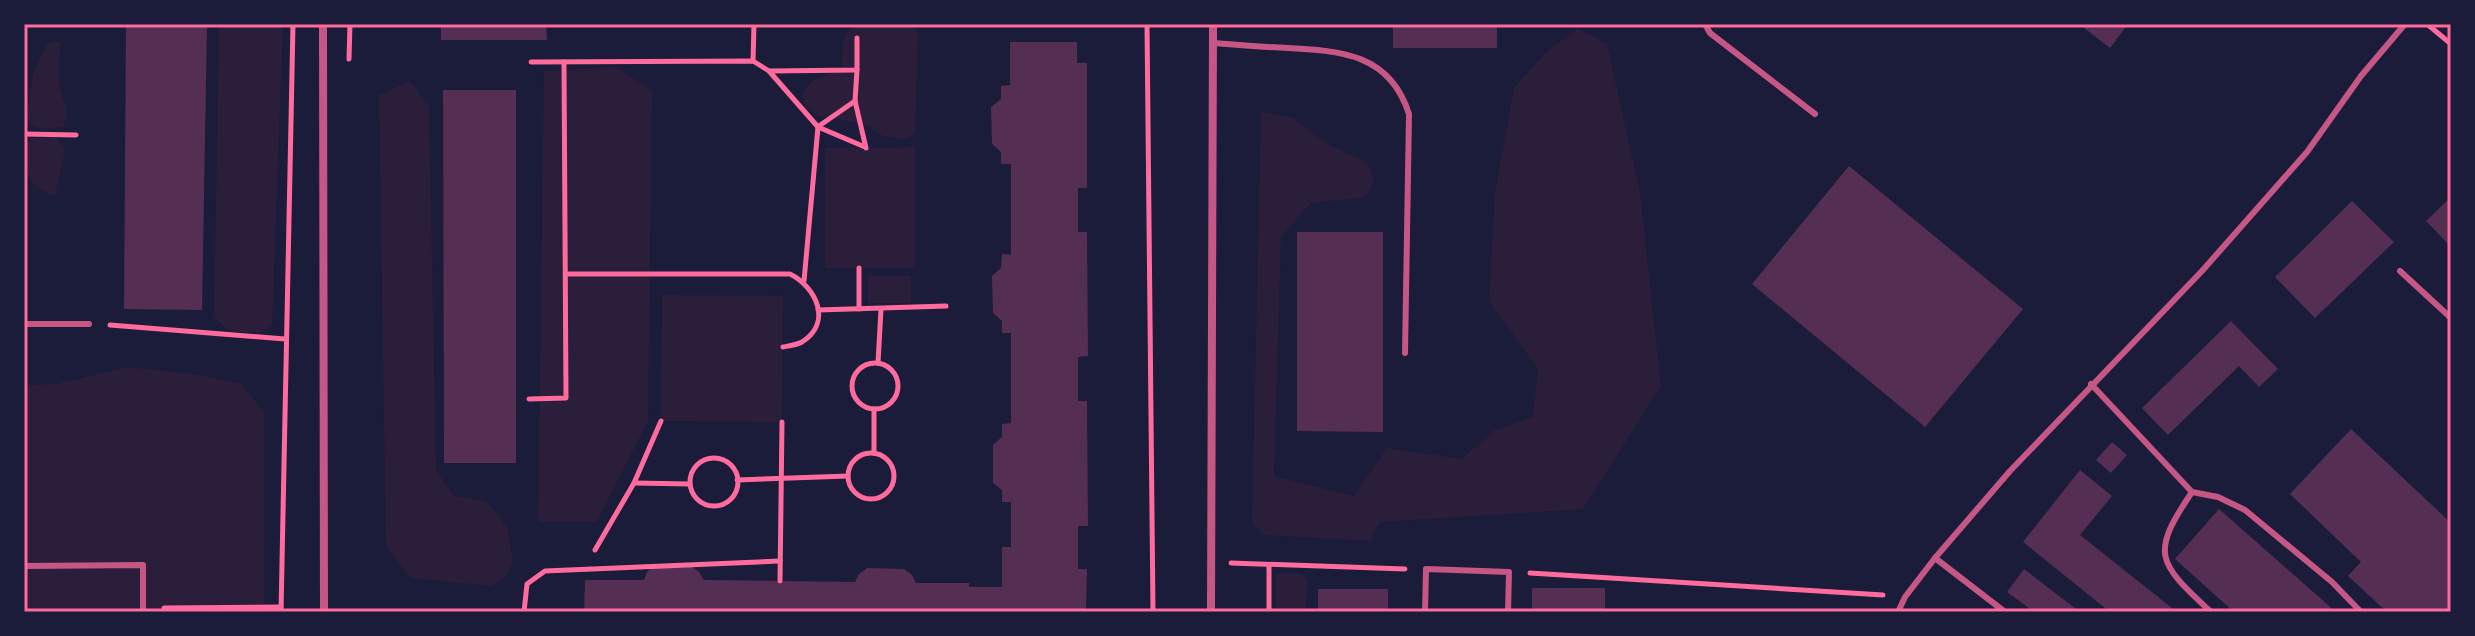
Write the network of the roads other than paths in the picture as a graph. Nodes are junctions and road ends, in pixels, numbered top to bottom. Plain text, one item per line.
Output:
1 (323, 24) edge
2 (1213, 24) edge
3 (1705, 24) edge
4 (2405, 24) edge
5 (1213, 43) junction
6 (1815, 114) dead end
7 (2400, 271) dead end
8 (2451, 318) edge
9 (24, 324) edge
10 (89, 324) road end
11 (1405, 353) dead end
12 (2091, 384) junction
13 (2192, 492) junction
14 (1935, 558) junction
15 (24, 566) edge
16 (143, 610) edge
17 (324, 612) edge
18 (1211, 612) edge
19 (1425, 612) edge
20 (1508, 612) edge
21 (1898, 612) edge
22 (2005, 612) edge
23 (2211, 612) edge
24 (2361, 612) edge

1 - 17 street
2 - 5 street
3 - 6 lane
4 - 12 lane
5 - 11 lane
5 - 18 street
7 - 8 lane
9 - 10 lane
12 - 13 lane
12 - 14 lane
13 - 23 lane
13 - 24 lane
14 - 21 lane
14 - 22 lane
15 - 16 lane
19 - 20 lane

